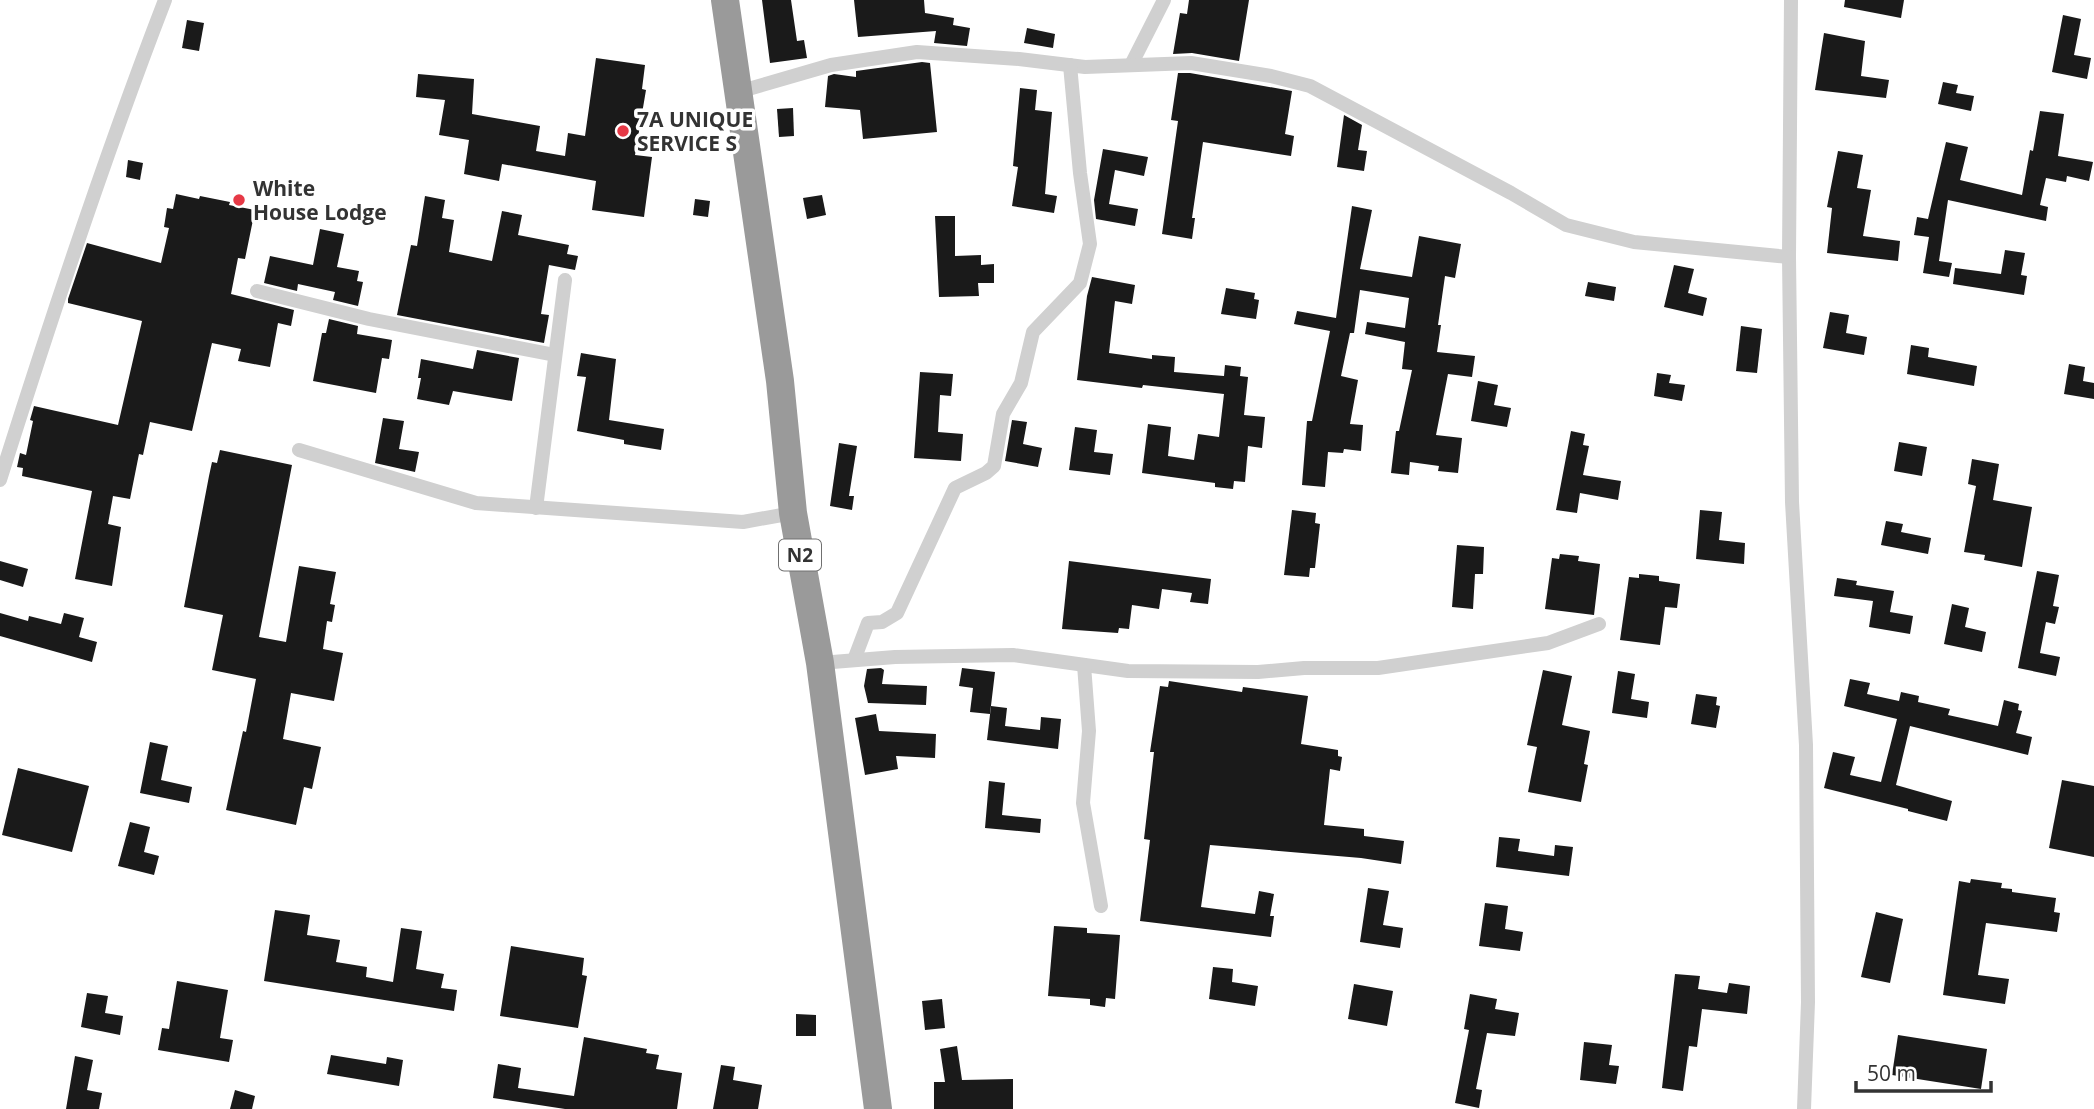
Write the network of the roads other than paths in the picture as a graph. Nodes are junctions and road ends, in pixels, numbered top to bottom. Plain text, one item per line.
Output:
1 (165, 0) edge
2 (725, 0) edge
3 (1164, 0) edge
4 (1791, 0) edge
5 (1070, 65) junction
6 (1131, 65) junction
7 (738, 92) junction
8 (1789, 257) junction
9 (565, 280) dead end
10 (257, 291) dead end
11 (555, 355) junction
12 (299, 450) dead end
13 (0, 480) edge
14 (537, 508) junction
15 (793, 513) junction
16 (1600, 624) dead end
17 (854, 660) junction
18 (820, 663) junction
19 (1084, 665) junction
20 (1101, 906) dead end
21 (878, 1109) edge
22 (1804, 1109) edge

1 - 13 street
2 - 7 highway, N2
3 - 6 street
4 - 8 street
5 - 6 street
5 - 7 street
5 - 17 street
6 - 8 street
7 - 15 highway, N2
8 - 22 street
9 - 11 street
10 - 11 street
11 - 14 street
12 - 14 street
14 - 15 street
15 - 18 highway, N2
16 - 19 street
17 - 18 street
17 - 19 street
18 - 21 highway, N2
19 - 20 street

